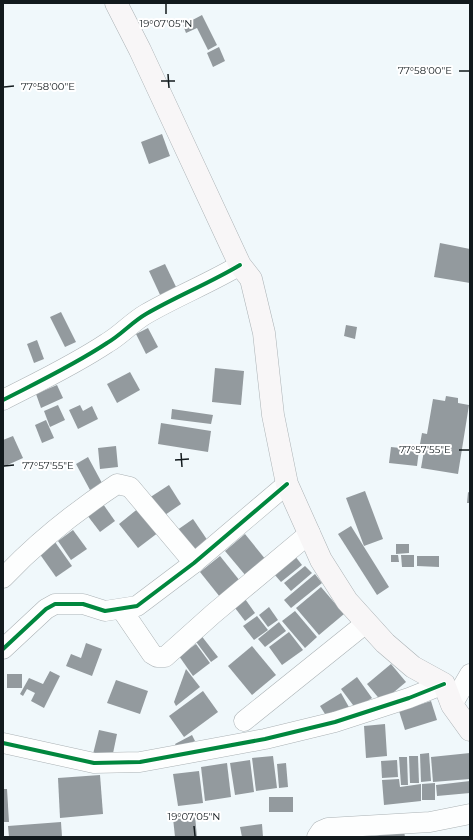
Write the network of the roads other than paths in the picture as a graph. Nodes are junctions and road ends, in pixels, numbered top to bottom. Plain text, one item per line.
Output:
1 (116, 3) edge
2 (240, 265) junction
3 (3, 400) edge
4 (287, 484) junction
5 (310, 533) junction
6 (194, 563) junction
7 (3, 578) edge
8 (122, 610) junction
9 (366, 623) junction
10 (3, 649) edge
11 (470, 674) edge
12 (444, 684) junction
13 (452, 704) junction
14 (244, 720) dead end
15 (470, 730) edge
16 (3, 743) edge
17 (470, 814) edge
18 (317, 837) edge

1 - 2 main road
2 - 3 street
2 - 4 main road
4 - 5 main road
4 - 6 street
5 - 8 street
5 - 9 main road
6 - 7 street
6 - 8 street
8 - 10 street
9 - 12 main road
9 - 14 street
11 - 13 street
12 - 13 main road
12 - 16 street
13 - 15 main road
17 - 18 street

